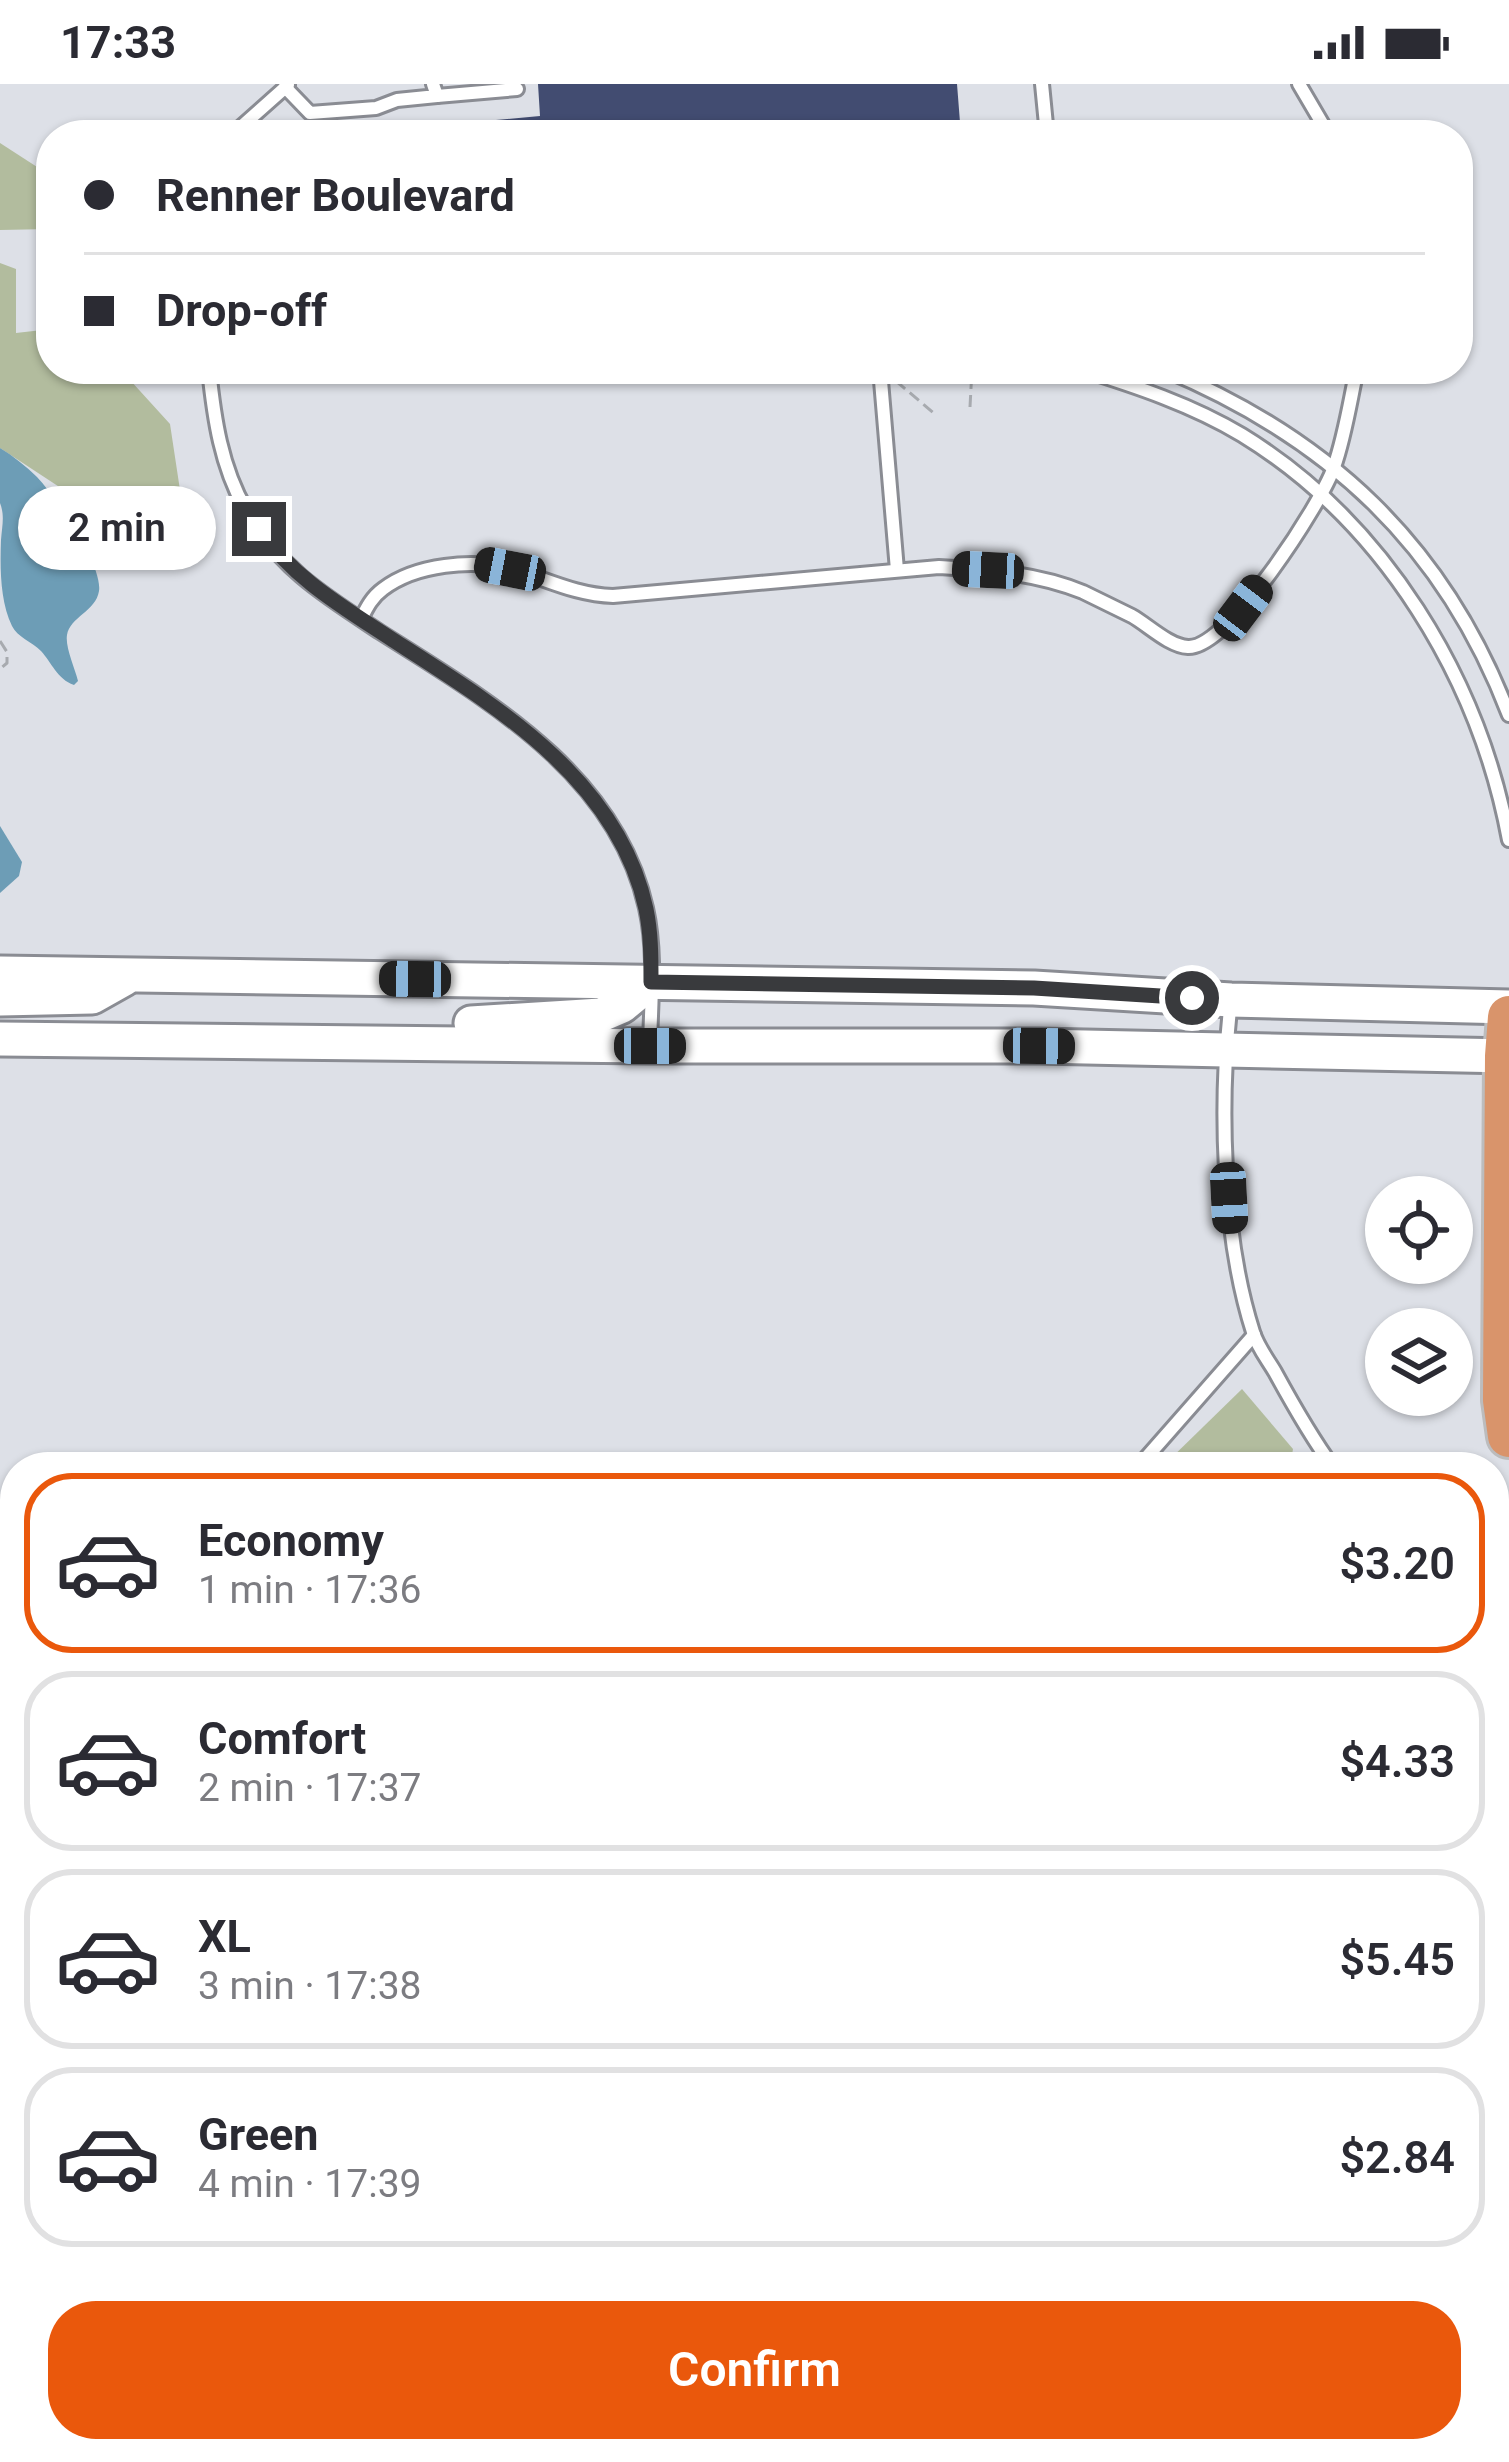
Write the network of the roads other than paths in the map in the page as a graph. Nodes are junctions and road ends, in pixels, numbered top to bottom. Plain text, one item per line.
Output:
1 (1042, 84) edge
2 (1298, 84) edge
3 (287, 86) edge
4 (517, 89) dead end
5 (435, 90) edge
6 (252, 120) edge
7 (1046, 120) edge
8 (1319, 120) edge
9 (211, 384) edge
10 (882, 384) edge
11 (1123, 384) edge
12 (1199, 384) edge
13 (1353, 384) edge
14 (1334, 467) junction
15 (1320, 496) junction
16 (897, 570) junction
17 (361, 619) junction
18 (1509, 715) edge
19 (1509, 840) edge
20 (0, 973) edge
21 (131, 975) junction
22 (651, 982) junction
23 (0, 999) edge
24 (1231, 1000) junction
25 (1509, 1006) edge
26 (0, 1039) edge
27 (260, 1041) junction
28 (1508, 1043) edge
29 (650, 1046) junction
30 (1225, 1050) junction
31 (1254, 1336) junction
32 (1509, 1436) edge
33 (1151, 1452) edge
34 (1322, 1452) edge

1 - 7 lane
2 - 8 lane
3 - 5 lane
3 - 6 lane
4 - 5 lane
9 - 17 lane
10 - 16 lane
11 - 15 lane
12 - 14 lane
13 - 14 lane
14 - 15 lane
14 - 18 lane
15 - 16 lane
15 - 19 lane
16 - 17 lane
17 - 22 lane
20 - 21 main road
21 - 22 main road
21 - 23 main road
22 - 24 main road
22 - 27 main road
22 - 29 lane
24 - 25 main road
24 - 30 lane
26 - 27 main road
27 - 29 main road
28 - 30 main road
28 - 32 highway
29 - 30 main road
30 - 31 lane
31 - 33 lane
31 - 34 lane

